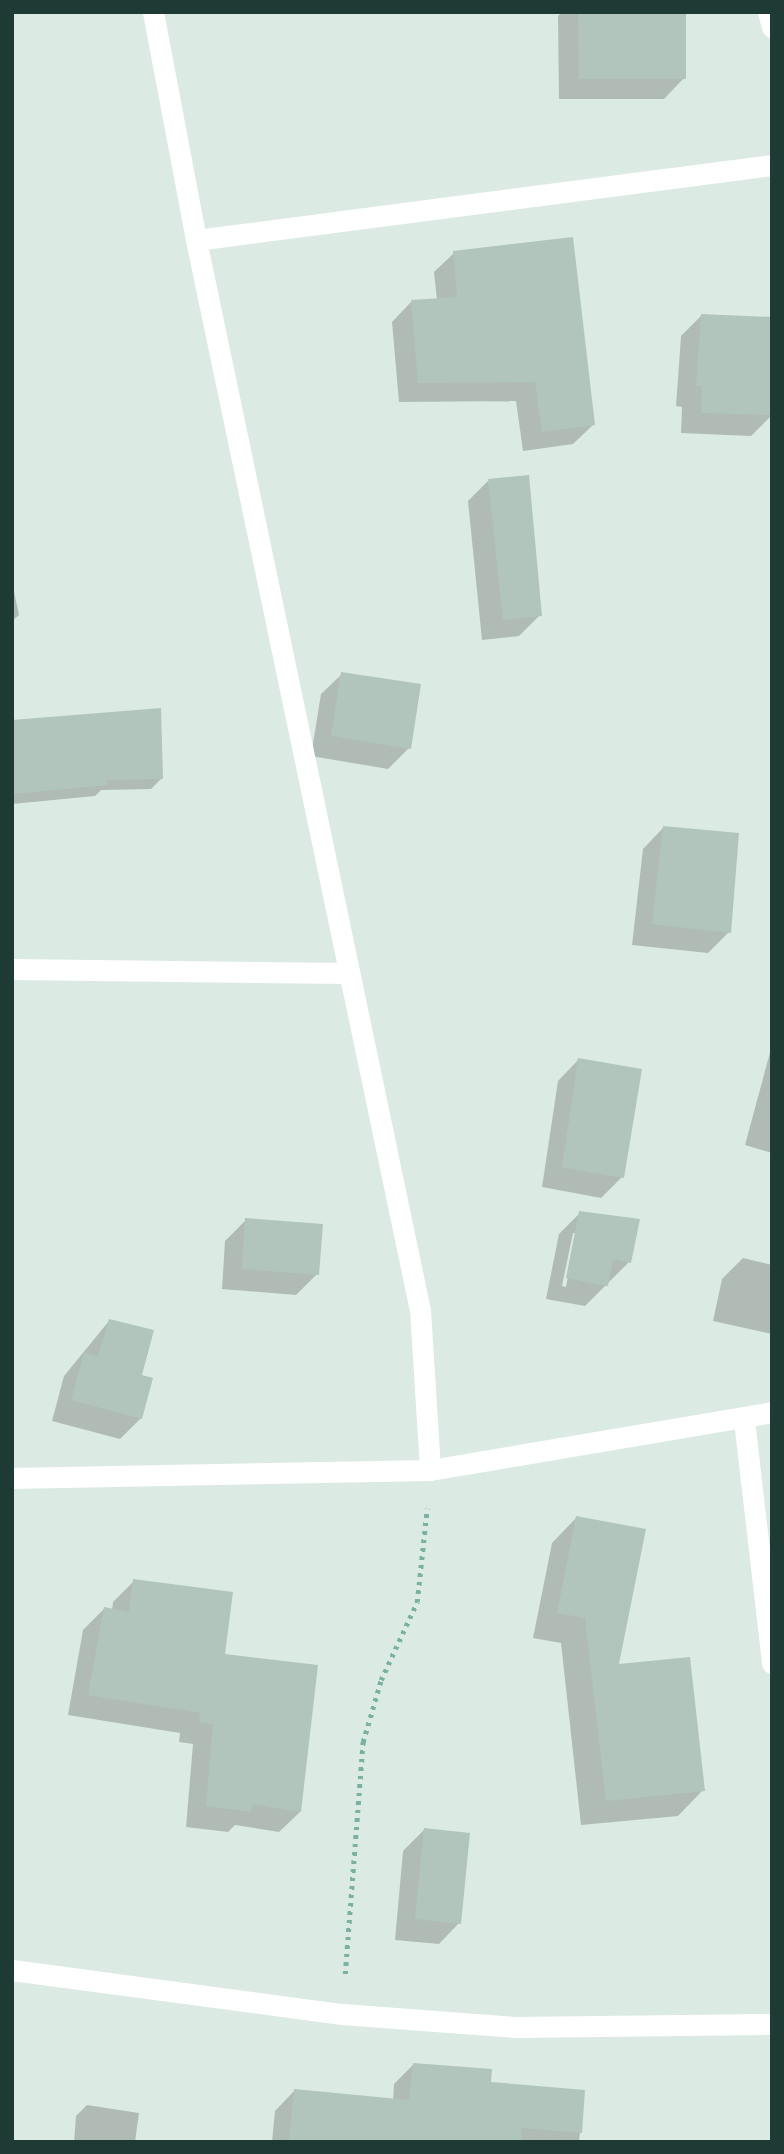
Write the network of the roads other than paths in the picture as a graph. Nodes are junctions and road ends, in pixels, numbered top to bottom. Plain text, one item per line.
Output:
1 (153, 12) edge
2 (768, 12) edge
3 (772, 27) edge
4 (772, 165) edge
5 (196, 240) junction
6 (12, 969) edge
7 (348, 973) junction
8 (772, 1412) edge
9 (744, 1420) junction
10 (430, 1469) junction
11 (12, 1478) edge
12 (772, 1664) edge
13 (12, 1970) edge
14 (772, 2024) edge

1 - 5 street
2 - 3 street
4 - 5 street
5 - 7 street
6 - 7 street
7 - 10 street
8 - 9 street
9 - 10 street
9 - 12 street
10 - 11 street
13 - 14 street

